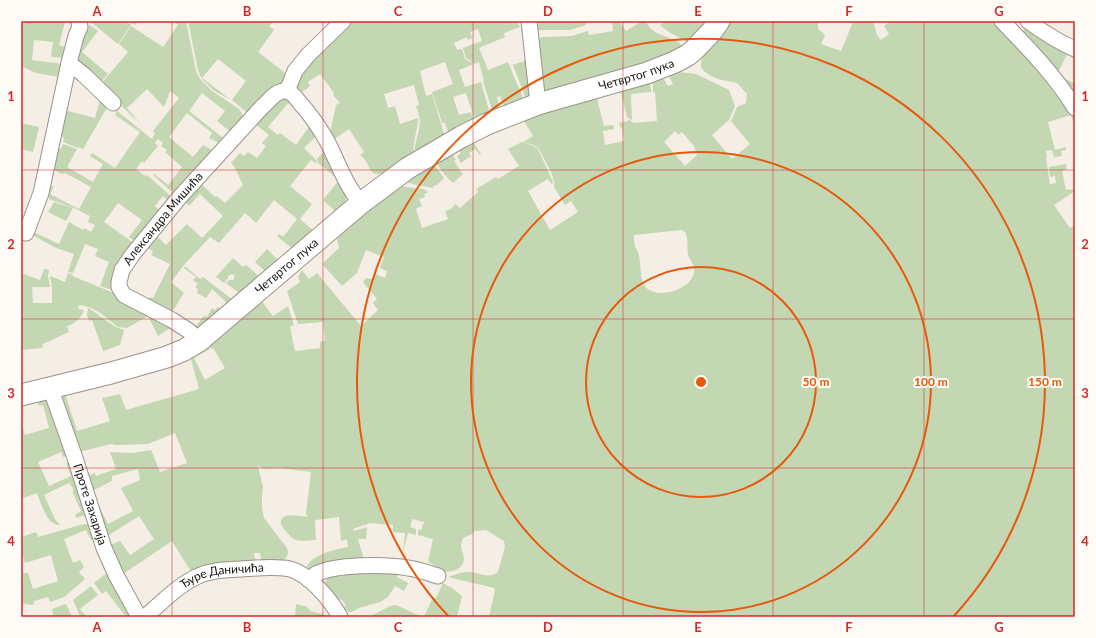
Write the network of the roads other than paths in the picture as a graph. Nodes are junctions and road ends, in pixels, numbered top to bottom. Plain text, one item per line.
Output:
1 (80, 21) edge
2 (343, 21) edge
3 (529, 21) edge
4 (719, 21) edge
5 (1002, 21) edge
6 (1028, 21) edge
7 (1075, 49) edge
8 (69, 63) junction
9 (287, 91) junction
10 (113, 103) dead end
11 (538, 104) junction
12 (1075, 108) edge
13 (361, 203) junction
14 (26, 233) dead end
15 (198, 341) junction
16 (50, 387) junction
17 (21, 395) edge
18 (438, 576) dead end
19 (309, 580) junction
20 (139, 617) edge
21 (145, 617) edge
22 (340, 617) edge

1 - 8 street
2 - 9 street
3 - 11 street
4 - 11 street, Четвртог пука
5 - 12 street
6 - 7 street
8 - 10 street
8 - 14 street
9 - 13 street
9 - 15 street, Александра Мишића
11 - 13 street, Четвртог пука
13 - 15 street, Четвртог пука
15 - 16 street, Четвртог пука
16 - 17 street, Четвртог пука
16 - 20 street, Проте Захарија
18 - 19 street
19 - 21 street, Ђуре Даничића
19 - 22 street, Ђуре Даничића

